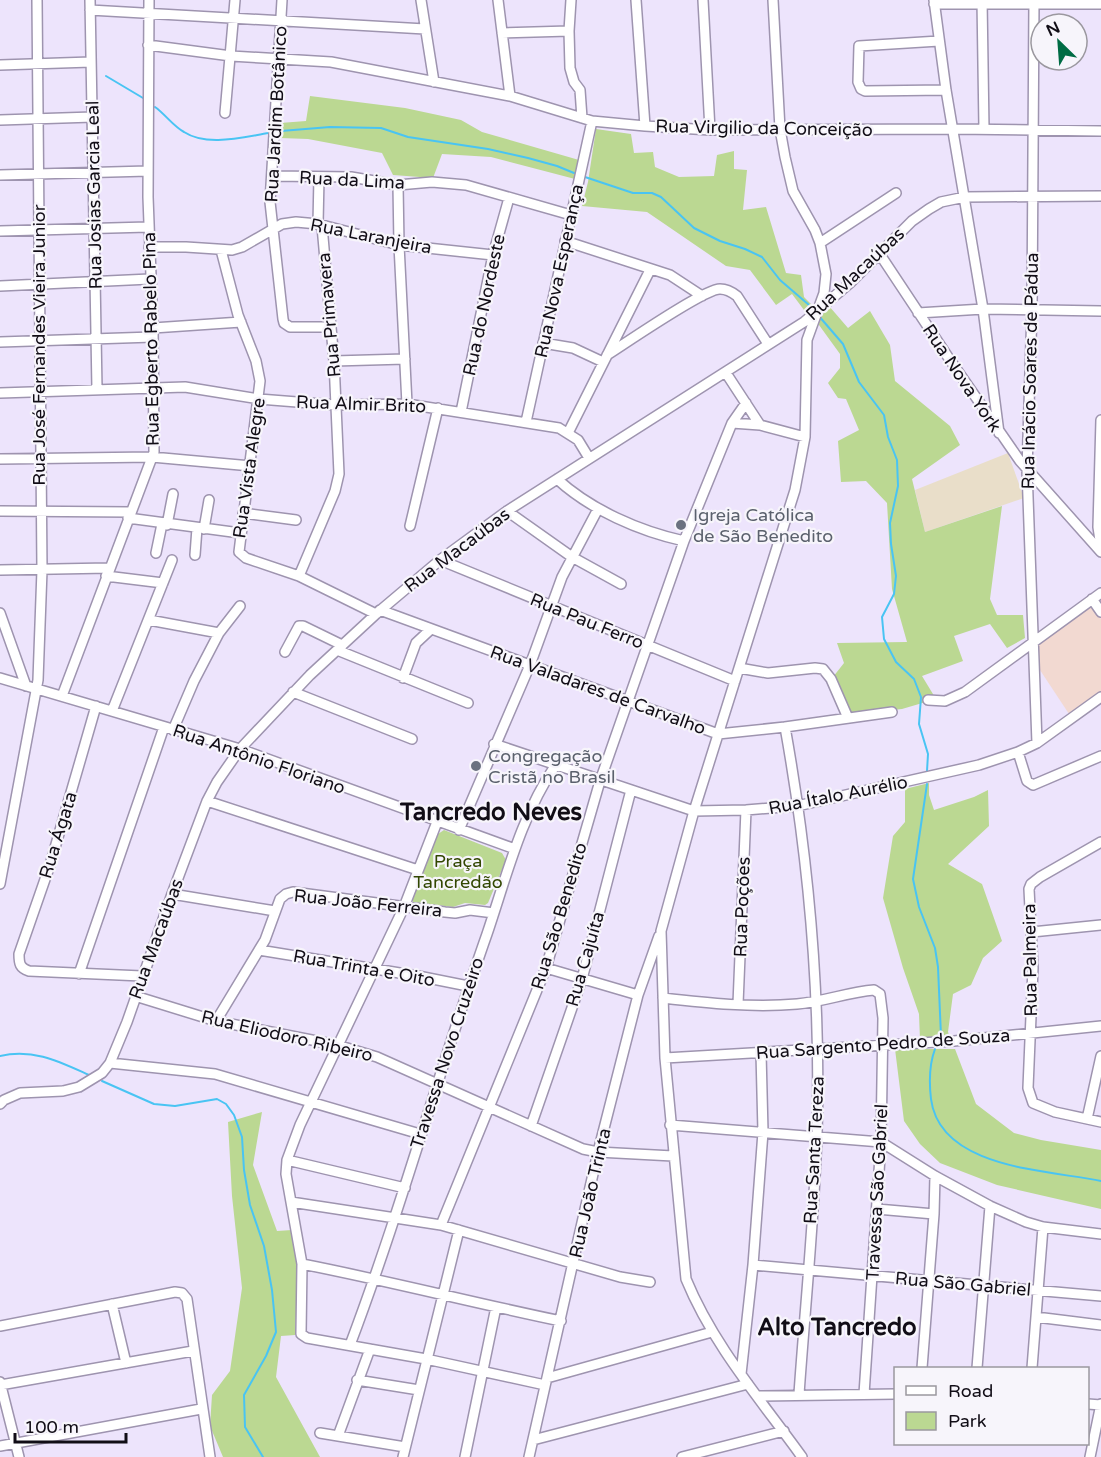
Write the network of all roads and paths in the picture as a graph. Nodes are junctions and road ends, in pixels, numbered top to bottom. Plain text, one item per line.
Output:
1 (37, 0) edge
2 (149, 0) edge
3 (235, 0) edge
4 (282, 0) edge
5 (421, 0) edge
6 (498, 0) edge
7 (571, 0) edge
8 (636, 0) edge
9 (703, 0) edge
10 (773, 0) edge
11 (934, 2) edge
12 (982, 2) edge
13 (1034, 2) edge
14 (1101, 4) edge
15 (90, 5) edge
16 (149, 15) junction
17 (234, 19) junction
18 (280, 22) junction
19 (425, 29) junction
20 (569, 31) junction
21 (502, 33) junction
22 (939, 41) junction
23 (148, 45) junction
24 (231, 56) junction
25 (278, 58) junction
26 (92, 62) junction
27 (38, 63) junction
28 (0, 64) edge
29 (434, 82) junction
30 (946, 90) junction
31 (510, 96) junction
32 (225, 113) dead end
33 (93, 117) junction
34 (38, 118) junction
35 (587, 119) junction
36 (0, 120) edge
37 (645, 126) junction
38 (780, 129) junction
39 (954, 129) junction
40 (984, 129) junction
41 (710, 130) junction
42 (1033, 130) junction
43 (1101, 131) edge
44 (148, 171) junction
45 (93, 172) junction
46 (38, 174) junction
47 (0, 176) edge
48 (273, 176) junction
49 (319, 177) junction
50 (398, 185) junction
51 (896, 193) dead end
52 (1032, 196) junction
53 (1101, 196) edge
54 (965, 197) junction
55 (509, 198) junction
56 (571, 214) junction
57 (320, 225) junction
58 (94, 227) junction
59 (148, 227) junction
60 (39, 229) junction
61 (274, 229) junction
62 (0, 231) edge
63 (565, 241) junction
64 (820, 243) junction
65 (399, 245) junction
66 (149, 247) junction
67 (221, 250) junction
68 (879, 253) junction
69 (493, 255) junction
70 (650, 270) junction
71 (150, 279) junction
72 (96, 282) junction
73 (40, 284) junction
74 (0, 286) edge
75 (702, 296) junction
76 (983, 309) junction
77 (1032, 309) junction
78 (1101, 310) edge
79 (817, 311) junction
80 (918, 313) junction
81 (241, 322) junction
82 (331, 327) junction
83 (153, 332) junction
84 (785, 334) junction
85 (97, 339) junction
86 (40, 340) junction
87 (0, 342) edge
88 (543, 343) junction
89 (768, 345) junction
90 (806, 346) junction
91 (405, 359) junction
92 (605, 359) junction
93 (334, 361) junction
94 (726, 373) junction
95 (154, 387) junction
96 (97, 389) junction
97 (40, 390) junction
98 (0, 393) edge
99 (259, 399) junction
100 (746, 403) junction
101 (407, 404) junction
102 (335, 405) junction
103 (438, 408) junction
104 (461, 412) junction
105 (1101, 420) edge
106 (526, 422) junction
107 (732, 423) junction
108 (760, 425) junction
109 (568, 433) junction
110 (999, 433) junction
111 (805, 437) junction
112 (152, 457) junction
113 (40, 458) junction
114 (589, 458) junction
115 (0, 459) edge
116 (251, 466) junction
117 (1027, 470) junction
118 (557, 479) junction
119 (173, 495) dead end
120 (209, 500) dead end
121 (598, 509) junction
122 (507, 511) junction
123 (0, 512) edge
124 (40, 512) junction
125 (243, 513) junction
126 (129, 515) junction
127 (296, 520) dead end
128 (165, 524) junction
129 (410, 526) dead end
130 (200, 529) junction
131 (240, 533) junction
132 (684, 541) junction
133 (1101, 547) edge
134 (238, 549) joint
135 (1101, 552) edge
136 (156, 553) dead end
137 (195, 555) dead end
138 (572, 557) junction
139 (172, 560) dead end
140 (440, 560) junction
141 (0, 570) edge
142 (42, 570) junction
143 (108, 572) junction
144 (299, 576) junction
145 (163, 583) junction
146 (621, 584) dead end
147 (1101, 593) edge
148 (1092, 599) junction
149 (240, 606) dead end
150 (551, 606) junction
151 (378, 612) junction
152 (1101, 612) edge
153 (0, 613) edge
154 (149, 620) junction
155 (431, 629) junction
156 (219, 633) junction
157 (1032, 643) junction
158 (648, 646) junction
159 (340, 647) junction
160 (285, 652) dead end
161 (530, 665) junction
162 (739, 668) junction
163 (0, 678) edge
164 (403, 678) junction
165 (735, 681) junction
166 (26, 686) junction
167 (37, 689) junction
168 (292, 692) junction
169 (62, 696) junction
170 (1101, 697) edge
171 (928, 700) dead end
172 (629, 701) junction
173 (468, 702) dead end
174 (96, 706) junction
175 (112, 711) junction
176 (892, 712) dead end
177 (848, 718) junction
178 (785, 727) junction
179 (169, 728) junction
180 (718, 734) junction
181 (412, 739) dead end
182 (1036, 742) junction
183 (494, 744) junction
184 (240, 748) junction
185 (1018, 752) junction
186 (1101, 756) edge
187 (555, 766) junction
188 (600, 781) junction
189 (631, 790) junction
190 (207, 801) junction
191 (797, 806) junction
192 (746, 810) junction
193 (694, 811) junction
194 (437, 822) junction
195 (459, 830) junction
196 (1101, 842) edge
197 (515, 849) junction
198 (418, 870) junction
199 (0, 884) edge
200 (172, 894) junction
201 (404, 907) junction
202 (275, 911) junction
203 (494, 913) junction
204 (1101, 925) edge
205 (661, 931) junction
206 (1032, 932) junction
207 (259, 950) junction
208 (546, 968) junction
209 (374, 970) junction
210 (79, 974) junction
211 (142, 976) junction
212 (582, 979) junction
213 (468, 986) junction
214 (638, 995) junction
215 (135, 996) junction
216 (663, 998) junction
217 (817, 1002) junction
218 (738, 1004) junction
219 (216, 1021) junction
220 (1101, 1026) edge
221 (1031, 1034) junction
222 (337, 1045) junction
223 (882, 1046) junction
224 (817, 1050) junction
225 (761, 1053) junction
226 (1101, 1056) edge
227 (665, 1058) junction
228 (110, 1063) junction
229 (436, 1082) junction
230 (312, 1103) junction
231 (0, 1104) edge
232 (489, 1106) junction
233 (1087, 1119) junction
234 (1101, 1122) edge
235 (670, 1125) junction
236 (531, 1126) junction
237 (763, 1132) junction
238 (420, 1134) junction
239 (817, 1136) junction
240 (881, 1142) junction
241 (598, 1152) junction
242 (673, 1156) junction
243 (287, 1160) junction
244 (935, 1176) junction
245 (405, 1188) junction
246 (291, 1202) junction
247 (990, 1206) junction
248 (877, 1209) junction
249 (934, 1214) junction
250 (393, 1217) junction
251 (441, 1225) junction
252 (1043, 1227) junction
253 (459, 1230) junction
254 (1101, 1233) edge
255 (302, 1264) junction
256 (573, 1264) junction
257 (753, 1265) junction
258 (807, 1270) junction
259 (874, 1276) junction
260 (375, 1278) junction
261 (929, 1281) junction
262 (650, 1282) dead end
263 (983, 1287) junction
264 (1038, 1291) junction
265 (441, 1295) junction
266 (1101, 1296) edge
267 (112, 1304) junction
268 (496, 1307) junction
269 (1036, 1317) junction
270 (561, 1321) junction
271 (1101, 1325) edge
272 (0, 1326) edge
273 (712, 1332) junction
274 (350, 1345) junction
275 (370, 1348) junction
276 (194, 1350) junction
277 (426, 1359) junction
278 (126, 1363) junction
279 (922, 1367) edge
280 (976, 1367) edge
281 (1032, 1367) edge
282 (484, 1372) junction
283 (741, 1374) junction
284 (357, 1380) junction
285 (546, 1381) junction
286 (0, 1384) edge
287 (748, 1384) junction
288 (419, 1390) junction
289 (799, 1394) junction
290 (864, 1394) junction
291 (894, 1394) edge
292 (757, 1396) junction
293 (1101, 1405) edge
294 (201, 1409) junction
295 (784, 1431) junction
296 (320, 1433) dead end
297 (339, 1436) junction
298 (1098, 1437) edge
299 (533, 1440) junction
300 (16, 1443) junction
301 (0, 1446) edge
302 (404, 1452) edge
303 (801, 1456) edge
304 (18, 1457) edge
305 (210, 1457) edge
306 (465, 1457) edge
307 (529, 1457) edge
308 (682, 1457) edge
309 (1090, 1457) edge

1 - 27 street, Rua José Fernandes Vieira Junior
2 - 16 street, Rua Egberto Rabelo Pina
3 - 17 street
4 - 18 street, Rua Jardim Botânico
5 - 19 street
6 - 21 street
7 - 20 street, Rua Nova Esperança
8 - 37 street
9 - 41 street
10 - 38 street
11 - 12 street
11 - 22 street
12 - 13 street
12 - 40 street
13 - 14 street
13 - 42 street, Rua Inácio Soares de Pádua
15 - 16 street
15 - 26 street, Rua Josias Garcia Leal
16 - 17 street
16 - 23 street, Rua Egberto Rabelo Pina
17 - 18 street
17 - 24 street
18 - 19 street
18 - 25 street, Rua Jardim Botânico
19 - 29 street
20 - 21 street
20 - 35 street, Rua Nova Esperança
21 - 31 street
22 - 30 street
22 - 30 street
23 - 24 street, Rua Virgilio da Conceição
23 - 44 street, Rua Egberto Rabelo Pina
24 - 25 street, Rua Virgilio da Conceição
24 - 32 street
25 - 29 street, Rua Virgilio da Conceição
25 - 48 street, Rua Jardim Botânico
26 - 27 street
26 - 33 street, Rua Josias Garcia Leal
27 - 28 street
27 - 34 street, Rua José Fernandes Vieira Junior
29 - 31 street, Rua Virgilio da Conceição
30 - 39 street
31 - 35 street, Rua Virgilio da Conceição
33 - 34 street
33 - 45 street, Rua Josias Garcia Leal
34 - 36 street
34 - 46 street, Rua José Fernandes Vieira Junior
35 - 37 street, Rua Virgilio da Conceição
35 - 56 street, Rua Nova Esperança
37 - 41 street, Rua Virgilio da Conceição
38 - 39 street, Rua Virgilio da Conceição
38 - 41 street, Rua Virgilio da Conceição
38 - 64 street
39 - 40 street, Rua Virgilio da Conceição
39 - 54 street
40 - 42 street, Rua Virgilio da Conceição
42 - 43 street, Rua Virgilio da Conceição
42 - 52 street, Rua Inácio Soares de Pádua
44 - 45 street
44 - 59 street, Rua Egberto Rabelo Pina
45 - 46 street
45 - 58 street, Rua Josias Garcia Leal
46 - 47 street
46 - 60 street, Rua José Fernandes Vieira Junior
48 - 49 street, Rua da Lima
48 - 61 street, Rua Jardim Botânico
49 - 50 street, Rua da Lima
49 - 57 street, Rua Primavera
50 - 55 street, Rua da Lima
50 - 65 street
51 - 64 street, Rua Macaúbas
52 - 53 street, Rua Macaúbas
52 - 54 street, Rua Macaúbas
52 - 77 street, Rua Inácio Soares de Pádua
54 - 68 street, Rua Macaúbas
54 - 76 street
55 - 56 street, Rua da Lima
55 - 69 street, Rua do Nordeste
56 - 63 street, Rua Nova Esperança
57 - 61 street, Rua Laranjeira
57 - 65 street, Rua Laranjeira
57 - 82 street, Rua Primavera
58 - 59 street
58 - 60 street
58 - 72 street, Rua Josias Garcia Leal
59 - 66 street, Rua Egberto Rabelo Pina
60 - 62 street
60 - 73 street, Rua José Fernandes Vieira Junior
61 - 67 street, Rua Laranjeira
61 - 82 street, Rua Jardim Botânico
63 - 70 street
63 - 88 street, Rua Nova Esperança
64 - 79 street
65 - 69 street, Rua Laranjeira
65 - 91 street
66 - 67 street, Rua Laranjeira
66 - 71 street, Rua Egberto Rabelo Pina
67 - 81 street, Rua Vista Alegre
68 - 79 street, Rua Macaúbas
68 - 80 street, Rua Nova York
69 - 104 street, Rua do Nordeste
70 - 75 street
70 - 92 street
71 - 72 street
71 - 83 street, Rua Egberto Rabelo Pina
72 - 73 street
72 - 85 street, Rua Josias Garcia Leal
73 - 74 street
73 - 86 street, Rua José Fernandes Vieira Junior
75 - 89 street
75 - 92 street
76 - 77 street
76 - 80 street
76 - 110 street
77 - 78 street
77 - 117 street, Rua Inácio Soares de Pádua
79 - 84 street, Rua Macaúbas
79 - 90 street
80 - 110 street, Rua Nova York
81 - 83 street
81 - 99 street, Rua Vista Alegre
82 - 93 street, Rua Primavera
83 - 85 street
83 - 95 street, Rua Egberto Rabelo Pina
84 - 89 street, Rua Macaúbas
84 - 90 street
85 - 86 street
85 - 96 street, Rua Josias Garcia Leal
86 - 87 street
86 - 97 street, Rua José Fernandes Vieira Junior
88 - 92 street
88 - 106 street, Rua Nova Esperança
89 - 94 street, Rua Macaúbas
90 - 111 street
91 - 93 street
91 - 101 street
92 - 109 street
93 - 102 street, Rua Primavera
94 - 100 street
94 - 114 street, Rua Macaúbas
95 - 96 street, Rua Almir Brito
95 - 99 street, Rua Almir Brito
95 - 112 street, Rua Egberto Rabelo Pina
96 - 97 street, Rua Almir Brito
97 - 98 street, Rua Almir Brito
97 - 113 street, Rua José Fernandes Vieira Junior
99 - 102 street, Rua Almir Brito
99 - 116 street, Rua Vista Alegre
100 - 107 street, Rua São Benedito
100 - 108 street
101 - 102 street, Rua Almir Brito
101 - 103 street, Rua Almir Brito
102 - 144 street, Rua Primavera
103 - 104 street, Rua Almir Brito
103 - 129 street
104 - 106 street, Rua Almir Brito
105 - 133 street
106 - 109 street, Rua Almir Brito
107 - 108 street
107 - 132 street, Rua São Benedito
108 - 111 street
109 - 114 street
110 - 117 street, Rua Nova York
111 - 162 street
112 - 113 street
112 - 116 street
112 - 126 street, Rua Egberto Rabelo Pina
113 - 115 street
113 - 124 street, Rua José Fernandes Vieira Junior
114 - 118 street, Rua Macaúbas
116 - 125 street, Rua Vista Alegre
117 - 135 street, Rua Nova York
117 - 157 street, Rua Inácio Soares de Pádua
118 - 121 street
118 - 122 street, Rua Macaúbas
119 - 128 street
120 - 130 street
121 - 132 street
121 - 138 street
122 - 138 street
122 - 140 street, Rua Macaúbas
123 - 124 street
124 - 126 street
124 - 142 street, Rua José Fernandes Vieira Junior
125 - 127 street
125 - 131 street, Rua Vista Alegre
126 - 128 street
126 - 143 street, Rua Egberto Rabelo Pina
128 - 130 street
128 - 136 street
130 - 131 street
130 - 137 street
131 - 134 street, Rua Vista Alegre
132 - 158 street, Rua São Benedito
134 - 144 street, Rua Valadares de Carvalho
138 - 146 street
138 - 150 street
139 - 145 street
140 - 150 street, Rua Pau Ferro
140 - 151 street, Rua Macaúbas
141 - 142 street
142 - 143 street
142 - 167 street, Rua José Fernandes Vieira Junior
143 - 145 street
143 - 169 street, Rua Egberto Rabelo Pina
144 - 151 street, Rua Valadares de Carvalho
145 - 154 street
147 - 148 street
148 - 152 street
148 - 157 street
149 - 156 street
150 - 158 street, Rua Pau Ferro
150 - 161 street
151 - 155 street, Rua Valadares de Carvalho
151 - 159 street, Rua Macaúbas
153 - 166 street
154 - 156 street
154 - 175 street
155 - 161 street, Rua Valadares de Carvalho
155 - 164 street
156 - 179 street
157 - 171 street
157 - 182 street, Rua Inácio Soares de Pádua
158 - 165 street, Rua Pau Ferro
158 - 172 street, Rua São Benedito
159 - 160 street
159 - 164 street
159 - 168 street, Rua Macaúbas
161 - 172 street, Rua Valadares de Carvalho
161 - 183 street
162 - 165 street
162 - 177 street
163 - 166 street, Rua Antônio Floriano
164 - 173 street
165 - 180 street
166 - 167 street, Rua Antônio Floriano
167 - 169 street, Rua Antônio Floriano
167 - 199 street, Rua José Fernandes Vieira Junior
168 - 181 street
168 - 184 street, Rua Macaúbas
169 - 174 street, Rua Antônio Floriano
170 - 182 street, Rua Ítalo Aurélio
172 - 180 street, Rua Valadares de Carvalho
172 - 188 street, Rua São Benedito
174 - 175 street, Rua Antônio Floriano
174 - 210 street, Rua Ágata
175 - 179 street, Rua Antônio Floriano
176 - 177 street, Rua Valadares de Carvalho
177 - 178 street, Rua Valadares de Carvalho
178 - 180 street, Rua Valadares de Carvalho
178 - 191 street, Rua Santa Tereza
179 - 184 street, Rua Antônio Floriano
179 - 210 street
180 - 193 street
182 - 185 street, Rua Ítalo Aurélio
183 - 187 street, Rua Ítalo Aurélio
183 - 195 street
184 - 190 street, Rua Macaúbas
184 - 194 street, Rua Antônio Floriano
185 - 186 street
185 - 191 street, Rua Ítalo Aurélio
187 - 188 street, Rua Ítalo Aurélio
187 - 197 street, Travessa Novo Cruzeiro
188 - 189 street, Rua Ítalo Aurélio
188 - 208 street, Rua São Benedito
189 - 193 street, Rua Ítalo Aurélio
189 - 212 street, Rua Cajuíta
190 - 198 street
190 - 200 street, Rua Macaúbas
191 - 192 street, Rua Ítalo Aurélio
191 - 217 street, Rua Santa Tereza
192 - 193 street, Rua Ítalo Aurélio
192 - 218 street, Rua Poções
193 - 205 street
194 - 195 street, Rua Antônio Floriano
194 - 198 street
195 - 197 street, Rua Antônio Floriano
196 - 206 street, Rua Palmeira
197 - 203 street, Travessa Novo Cruzeiro
198 - 201 street
200 - 202 street, Rua João Ferreira
200 - 211 street, Rua Macaúbas
201 - 202 street, Rua João Ferreira
201 - 203 street, Rua João Ferreira
201 - 209 street
202 - 207 street
203 - 213 street, Travessa Novo Cruzeiro
204 - 206 street
205 - 214 street, Rua João Trinta
205 - 216 street
206 - 221 street, Rua Palmeira
207 - 209 street, Rua Trinta e Oito
207 - 219 street
208 - 212 street
208 - 232 street, Rua São Benedito
209 - 213 street, Rua Trinta e Oito
209 - 222 street
210 - 211 street
211 - 215 street, Rua Macaúbas
212 - 214 street
212 - 236 street, Rua Cajuíta
213 - 229 street, Travessa Novo Cruzeiro
214 - 241 street, Rua João Trinta
215 - 219 street, Rua Eliodoro Ribeiro
215 - 228 street, Rua Macaúbas
216 - 218 street
216 - 227 street
217 - 218 street
217 - 223 street, Travessa São Gabriel
217 - 224 street, Rua Santa Tereza
219 - 222 street, Rua Eliodoro Ribeiro
220 - 221 street, Rua Sargento Pedro de Souza
221 - 223 street, Rua Sargento Pedro de Souza
221 - 233 street, Rua Palmeira
222 - 229 street, Rua Eliodoro Ribeiro
222 - 230 street
223 - 224 street, Rua Sargento Pedro de Souza
223 - 240 street, Travessa São Gabriel
224 - 225 street, Rua Sargento Pedro de Souza
224 - 239 street, Rua Santa Tereza
225 - 227 street, Rua Sargento Pedro de Souza
225 - 237 street
226 - 233 street
227 - 235 street
228 - 230 street
228 - 231 street, Rua Macaúbas
229 - 232 street, Rua Eliodoro Ribeiro
229 - 238 street, Travessa Novo Cruzeiro
230 - 238 street
230 - 243 street
232 - 236 street, Rua Eliodoro Ribeiro
232 - 251 street, Rua São Benedito
233 - 234 street
235 - 237 street
235 - 242 street
236 - 241 street, Rua Eliodoro Ribeiro
237 - 239 street
237 - 257 street
238 - 245 street, Travessa Novo Cruzeiro
239 - 240 street
239 - 258 street, Rua Santa Tereza
240 - 244 street
240 - 248 street, Travessa São Gabriel
241 - 242 street, Rua Eliodoro Ribeiro
241 - 256 street, Rua João Trinta
242 - 273 street
243 - 245 street
243 - 246 street
244 - 247 street
244 - 249 street
245 - 250 street, Travessa Novo Cruzeiro
246 - 250 street
246 - 255 street
247 - 252 street
247 - 263 street
248 - 249 street
248 - 259 street, Travessa São Gabriel
249 - 261 street
250 - 251 street
250 - 260 street, Travessa Novo Cruzeiro
251 - 253 street
252 - 254 street
252 - 264 street
253 - 256 street
253 - 265 street
255 - 260 street
255 - 274 street
256 - 262 street
256 - 270 street, Rua João Trinta
257 - 258 street, Rua São Gabriel
257 - 283 street
258 - 259 street, Rua São Gabriel
258 - 289 street, Rua Santa Tereza
259 - 261 street, Rua São Gabriel
259 - 290 street, Travessa São Gabriel
260 - 265 street
260 - 274 street, Travessa Novo Cruzeiro
261 - 263 street, Rua São Gabriel
261 - 279 street
263 - 264 street, Rua São Gabriel
263 - 280 street
264 - 266 street, Rua São Gabriel
264 - 269 street
265 - 268 street
265 - 277 street
267 - 272 street
267 - 276 street
267 - 278 street
268 - 270 street
268 - 282 street
269 - 271 street
269 - 281 street
270 - 285 street, Rua João Trinta
273 - 283 street
273 - 285 street
274 - 275 street
275 - 277 street
275 - 284 street
276 - 278 street
276 - 294 street
277 - 282 street
277 - 288 street
278 - 286 street
282 - 285 street
282 - 306 street
283 - 287 street
284 - 288 street
284 - 297 street
285 - 299 street, Rua João Trinta
286 - 300 street
287 - 292 street
287 - 299 street
288 - 302 street
289 - 290 street
289 - 292 street
290 - 291 street
292 - 295 street
293 - 298 street
294 - 300 street
294 - 305 street
295 - 303 street
295 - 308 street
296 - 297 street
297 - 302 street
298 - 309 street
299 - 307 street, Rua João Trinta
300 - 301 street
300 - 304 street

